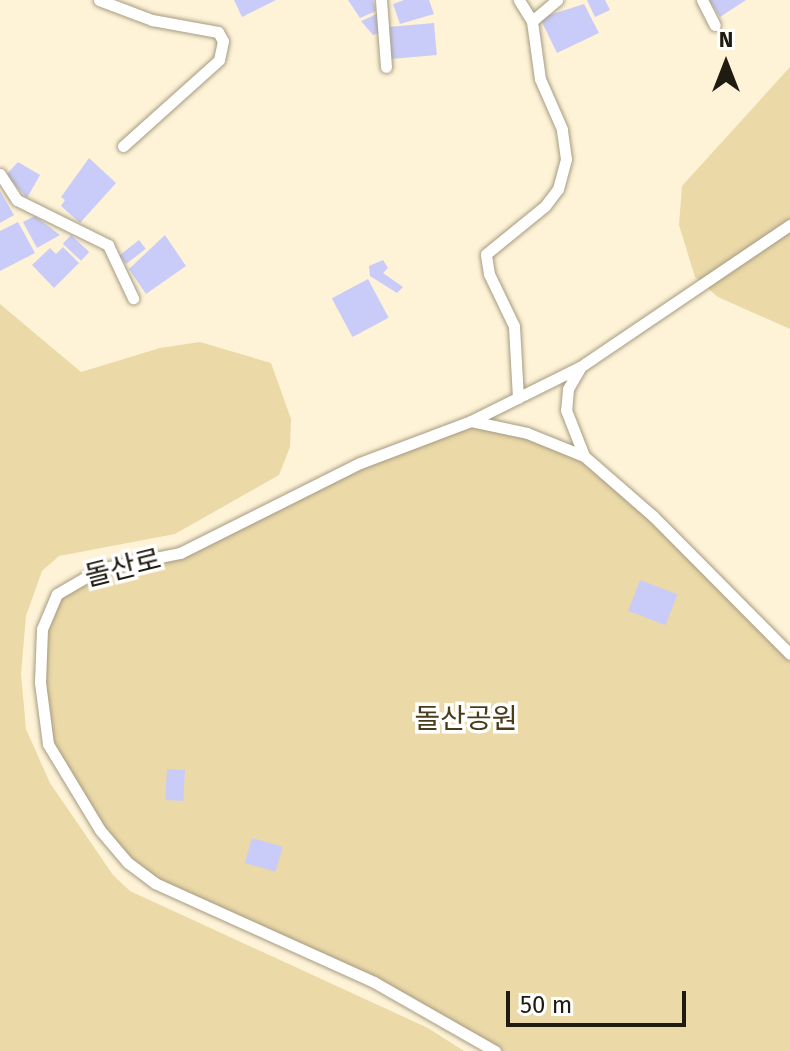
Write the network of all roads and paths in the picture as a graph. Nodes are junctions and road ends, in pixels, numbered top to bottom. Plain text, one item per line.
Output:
1 (99, 0) edge
2 (381, 0) edge
3 (519, 0) edge
4 (557, 0) edge
5 (702, 0) edge
6 (532, 21) junction
7 (715, 25) dead end
8 (386, 67) dead end
9 (123, 146) dead end
10 (0, 174) edge
11 (790, 225) edge
12 (133, 298) dead end
13 (580, 367) junction
14 (518, 398) junction
15 (471, 421) junction
16 (584, 456) junction
17 (790, 654) edge
18 (495, 1051) edge

1 - 9 lane
2 - 8 lane
3 - 6 lane
4 - 6 lane
5 - 7 lane
6 - 14 lane
10 - 12 lane
11 - 13 lane, 돌산로
13 - 14 lane, 돌산로
13 - 16 lane
14 - 15 lane, 돌산로
15 - 16 lane
15 - 18 lane, 돌산로
16 - 17 lane

